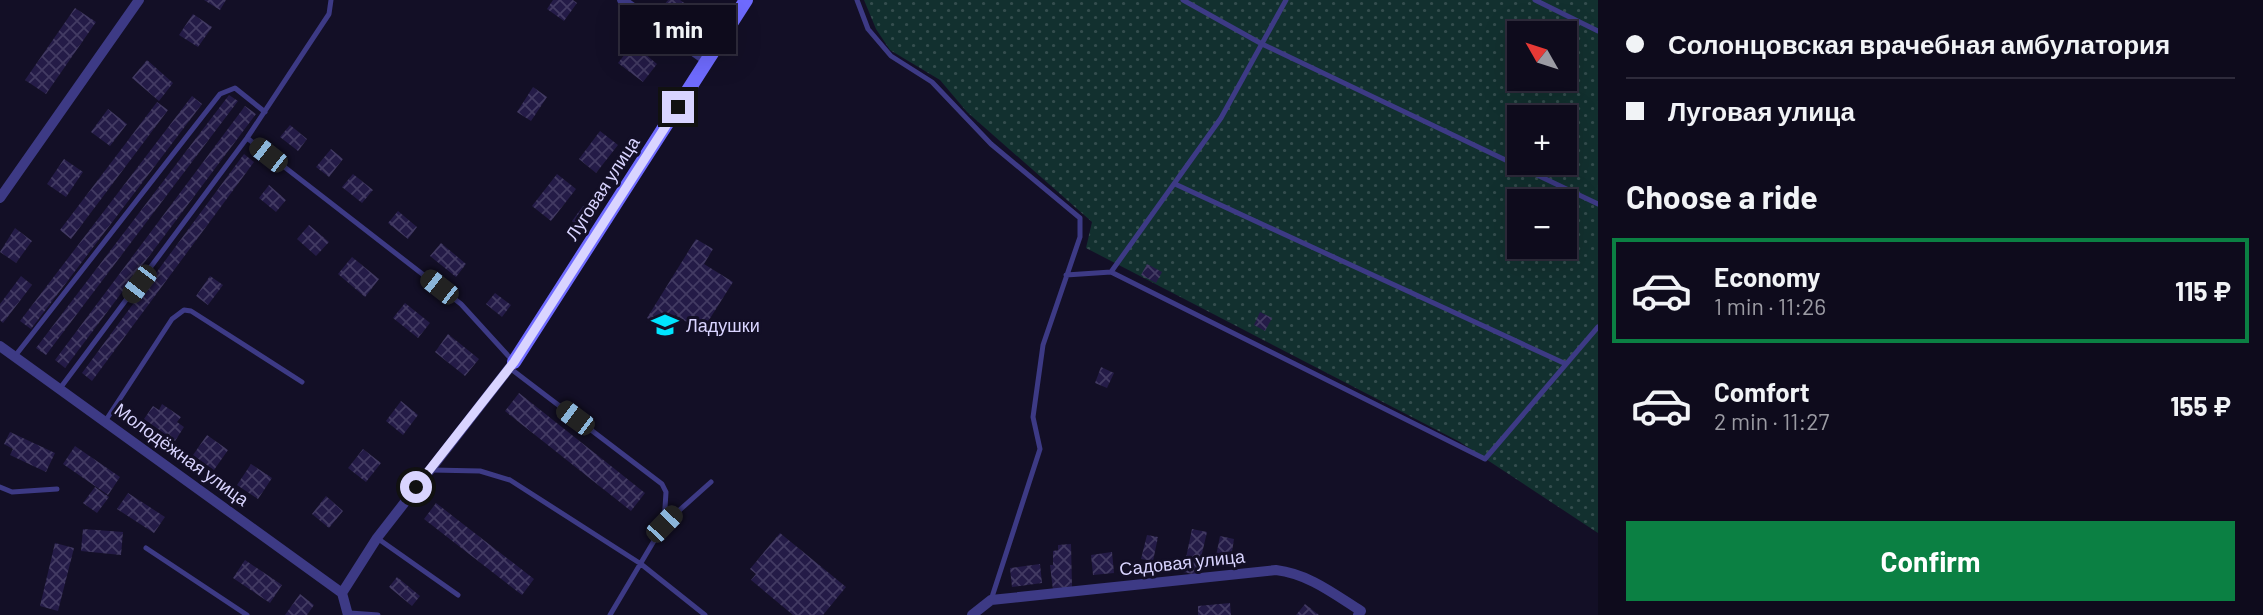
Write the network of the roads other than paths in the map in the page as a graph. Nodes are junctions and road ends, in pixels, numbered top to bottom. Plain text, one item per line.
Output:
1 (139, 0) edge
2 (331, 0) edge
3 (622, 0) edge
4 (746, 0) edge
5 (857, 0) edge
6 (1183, 0) edge
7 (1286, 0) edge
8 (1535, 0) edge
9 (1598, 31) edge
10 (1262, 44) junction
11 (707, 61) junction
12 (265, 112) junction
13 (247, 138) junction
14 (1175, 184) junction
15 (0, 198) edge
16 (1598, 204) edge
17 (1111, 272) junction
18 (1066, 275) junction
19 (1598, 327) edge
20 (0, 345) edge
21 (15, 356) junction
22 (1566, 364) junction
23 (512, 365) junction
24 (302, 382) dead end
25 (61, 387) junction
26 (106, 420) junction
27 (429, 469) junction
28 (711, 482) dead end
29 (0, 487) edge
30 (57, 489) dead end
31 (664, 524) junction
32 (377, 538) junction
33 (146, 548) dead end
34 (641, 564) junction
35 (342, 593) junction
36 (458, 595) dead end
37 (991, 600) junction
38 (349, 614) edge
39 (1362, 614) edge
40 (247, 615) edge
41 (378, 615) edge
42 (610, 615) edge
43 (705, 615) edge
44 (972, 615) edge

1 - 15 street
2 - 12 lane
3 - 11 street
4 - 11 street, Луговая улица
5 - 18 lane
6 - 10 lane
7 - 10 lane
8 - 9 lane
10 - 14 lane
10 - 16 lane
11 - 23 street, Луговая улица
12 - 13 lane
12 - 21 lane
13 - 23 lane
13 - 25 lane
14 - 17 lane
14 - 22 lane
17 - 18 lane
17 - 22 lane
18 - 37 lane
19 - 22 lane
20 - 21 street, Молодёжная улица
21 - 25 street, Молодёжная улица
23 - 27 street
23 - 31 lane
24 - 26 lane
25 - 26 street, Молодёжная улица
26 - 35 street, Молодёжная улица
27 - 32 street
27 - 34 lane
28 - 31 lane
29 - 30 lane
31 - 34 lane
32 - 35 street
32 - 36 lane
33 - 40 lane
34 - 42 lane
34 - 43 lane
35 - 38 street
37 - 39 street, Садовая улица
37 - 44 street
38 - 41 lane

